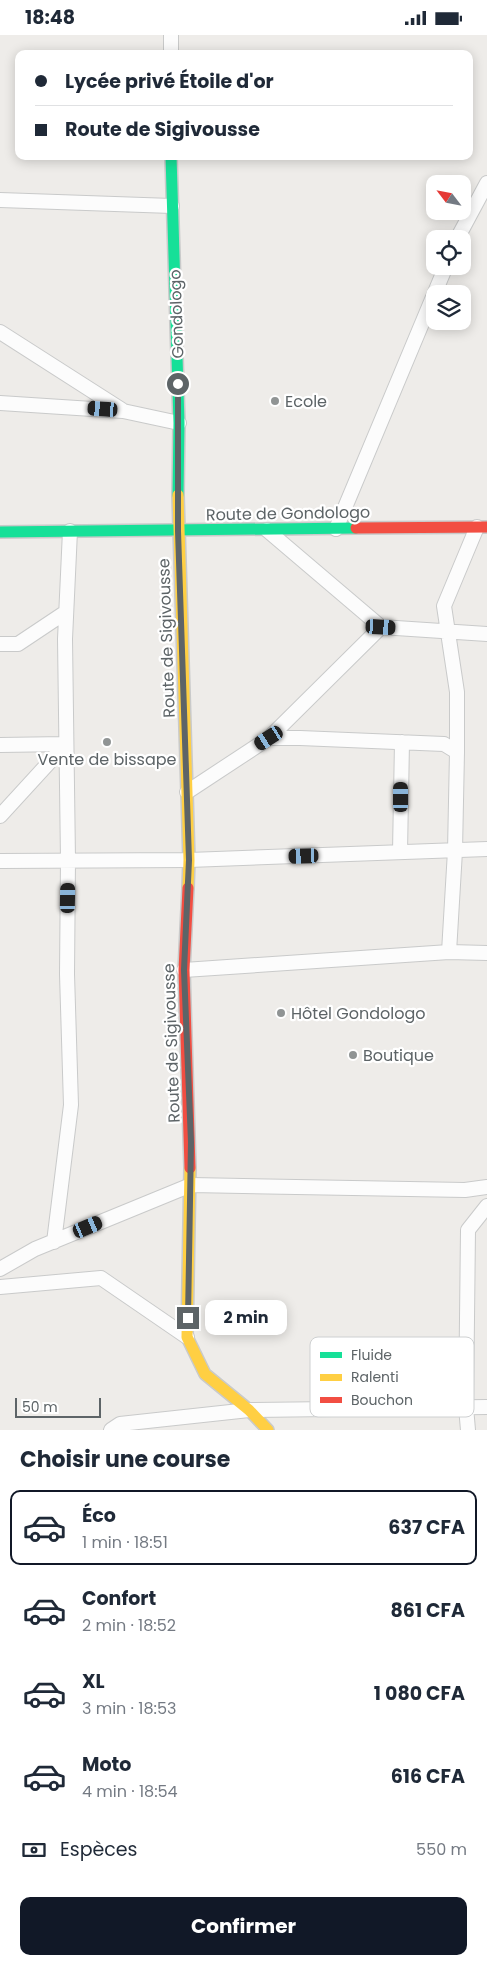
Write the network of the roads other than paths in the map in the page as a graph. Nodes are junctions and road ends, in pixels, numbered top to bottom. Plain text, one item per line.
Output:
1 (172, 35) edge
2 (171, 50) edge
3 (171, 160) edge
4 (487, 183) edge
5 (0, 200) edge
6 (172, 206) junction
7 (463, 230) edge
8 (442, 275) edge
9 (0, 332) edge
10 (0, 403) edge
11 (123, 411) junction
12 (179, 423) junction
13 (482, 527) edge
14 (336, 529) junction
15 (267, 530) junction
16 (70, 531) junction
17 (178, 531) junction
18 (0, 532) edge
19 (66, 612) junction
20 (381, 627) junction
21 (448, 631) junction
22 (487, 634) edge
23 (0, 645) edge
24 (269, 738) junction
25 (402, 742) junction
26 (66, 744) junction
27 (0, 745) edge
28 (458, 751) junction
29 (187, 792) junction
30 (0, 816) edge
31 (487, 849) edge
32 (455, 851) junction
33 (400, 852) junction
34 (189, 860) junction
35 (0, 861) edge
36 (68, 861) junction
37 (449, 952) junction
38 (487, 953) edge
39 (184, 970) junction
40 (191, 1185) junction
41 (487, 1187) edge
42 (487, 1206) edge
43 (54, 1242) junction
44 (0, 1269) edge
45 (0, 1287) edge
46 (187, 1337) junction
47 (467, 1337) edge
48 (474, 1407) edge
49 (487, 1407) edge
50 (310, 1409) edge
51 (249, 1410) junction
52 (467, 1417) edge
53 (111, 1430) edge
54 (268, 1430) edge
55 (468, 1430) edge

1 - 2 street
3 - 6 street, Gondologo
4 - 7 street
5 - 6 street
6 - 12 street, Gondologo
8 - 14 street
9 - 11 street
10 - 11 street
11 - 12 street
12 - 17 street, Gondologo
13 - 14 street, Route de Gondologo
13 - 21 street
14 - 15 street, Route de Gondologo
15 - 17 street, Route de Gondologo
15 - 20 street
16 - 17 street, Route de Gondologo
16 - 18 street, Route de Gondologo
16 - 19 street
17 - 29 street, Route de Sigivousse
19 - 23 street
19 - 26 street
20 - 21 street
20 - 24 street
21 - 22 street
21 - 28 street
24 - 25 street
24 - 29 street
25 - 28 street
25 - 33 street
26 - 27 street
26 - 30 street
26 - 36 street
28 - 32 street
29 - 34 street, Route de Sigivousse
31 - 32 street
32 - 33 street
32 - 37 street
33 - 34 street
34 - 36 street
34 - 39 street, Route de Sigivousse
35 - 36 street
36 - 43 street
37 - 38 street
37 - 39 street
39 - 40 street, Route de Sigivousse
40 - 41 street
40 - 43 street
40 - 46 street, Route de Sigivousse
42 - 47 street
43 - 44 street
45 - 46 street
46 - 51 street, Route de Sigivousse
48 - 49 street
50 - 51 street
51 - 53 street
51 - 54 street, Route de Sigivousse
52 - 55 street

